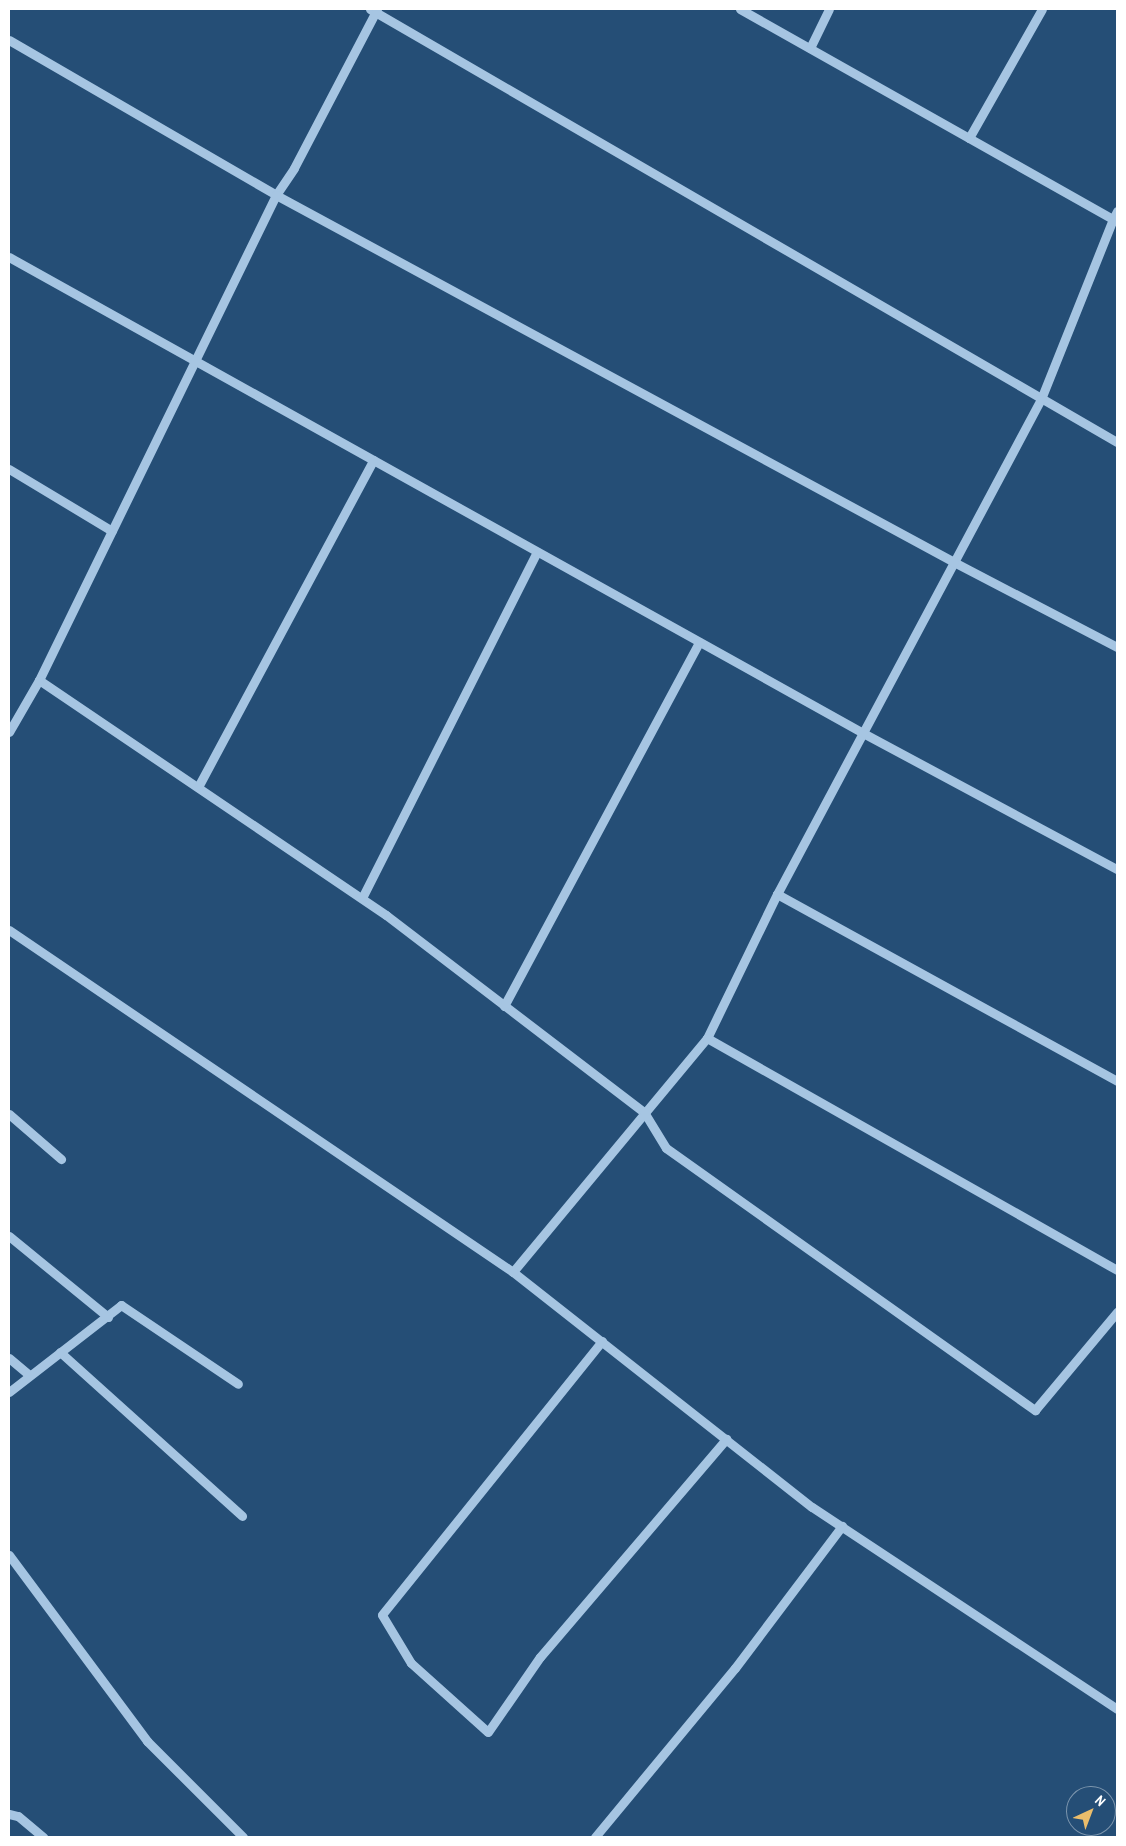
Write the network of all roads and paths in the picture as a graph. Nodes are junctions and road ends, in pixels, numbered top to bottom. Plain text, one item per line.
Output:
1 (740, 9) edge
2 (829, 9) edge
3 (1042, 9) edge
4 (374, 10) edge
5 (9, 40) edge
6 (810, 48) junction
7 (969, 138) junction
8 (276, 195) junction
9 (1116, 217) edge
10 (9, 257) edge
11 (196, 361) junction
12 (1041, 398) junction
13 (1117, 442) edge
14 (373, 460) junction
15 (9, 469) edge
16 (112, 531) junction
17 (537, 552) junction
18 (954, 562) junction
19 (699, 642) junction
20 (1117, 647) edge
21 (39, 680) junction
22 (9, 732) edge
23 (863, 733) junction
24 (198, 788) junction
25 (1117, 870) edge
26 (777, 894) junction
27 (362, 898) junction
28 (9, 930) edge
29 (504, 1006) junction
30 (707, 1038) junction
31 (1117, 1081) edge
32 (644, 1112) junction
33 (9, 1114) edge
34 (61, 1159) dead end
35 (9, 1236) edge
36 (1117, 1270) edge
37 (513, 1272) junction
38 (1117, 1312) edge
39 (108, 1317) junction
40 (602, 1341) junction
41 (60, 1352) junction
42 (9, 1358) edge
43 (29, 1375) junction
44 (238, 1384) dead end
45 (9, 1392) edge
46 (726, 1439) junction
47 (242, 1516) dead end
48 (842, 1526) junction
49 (9, 1555) edge
50 (1117, 1709) edge
51 (9, 1814) edge
52 (43, 1837) edge
53 (243, 1837) edge
54 (595, 1837) edge

1 - 6 street
2 - 6 street
3 - 7 street
4 - 8 street
4 - 12 street
5 - 8 street
6 - 7 street
7 - 9 street
8 - 11 street
8 - 18 street
9 - 12 street
10 - 11 street
11 - 14 street
11 - 16 street
12 - 13 street
12 - 18 street
14 - 17 street
14 - 24 street
15 - 16 street
16 - 21 street
17 - 19 street
17 - 27 street
18 - 20 street
18 - 23 street
19 - 23 street
19 - 29 street
21 - 22 street
21 - 24 street
23 - 25 street
23 - 26 street
24 - 27 street
26 - 30 street
26 - 31 street
27 - 29 street
28 - 37 street
29 - 32 street
30 - 32 street
30 - 36 street
32 - 37 street
32 - 38 street
33 - 34 street
35 - 39 street
37 - 40 street
39 - 41 street
39 - 44 street
40 - 46 street
40 - 46 street
41 - 43 street
41 - 47 street
42 - 43 street
43 - 45 street
46 - 48 street
48 - 50 street
48 - 54 street
49 - 53 street
51 - 52 street

